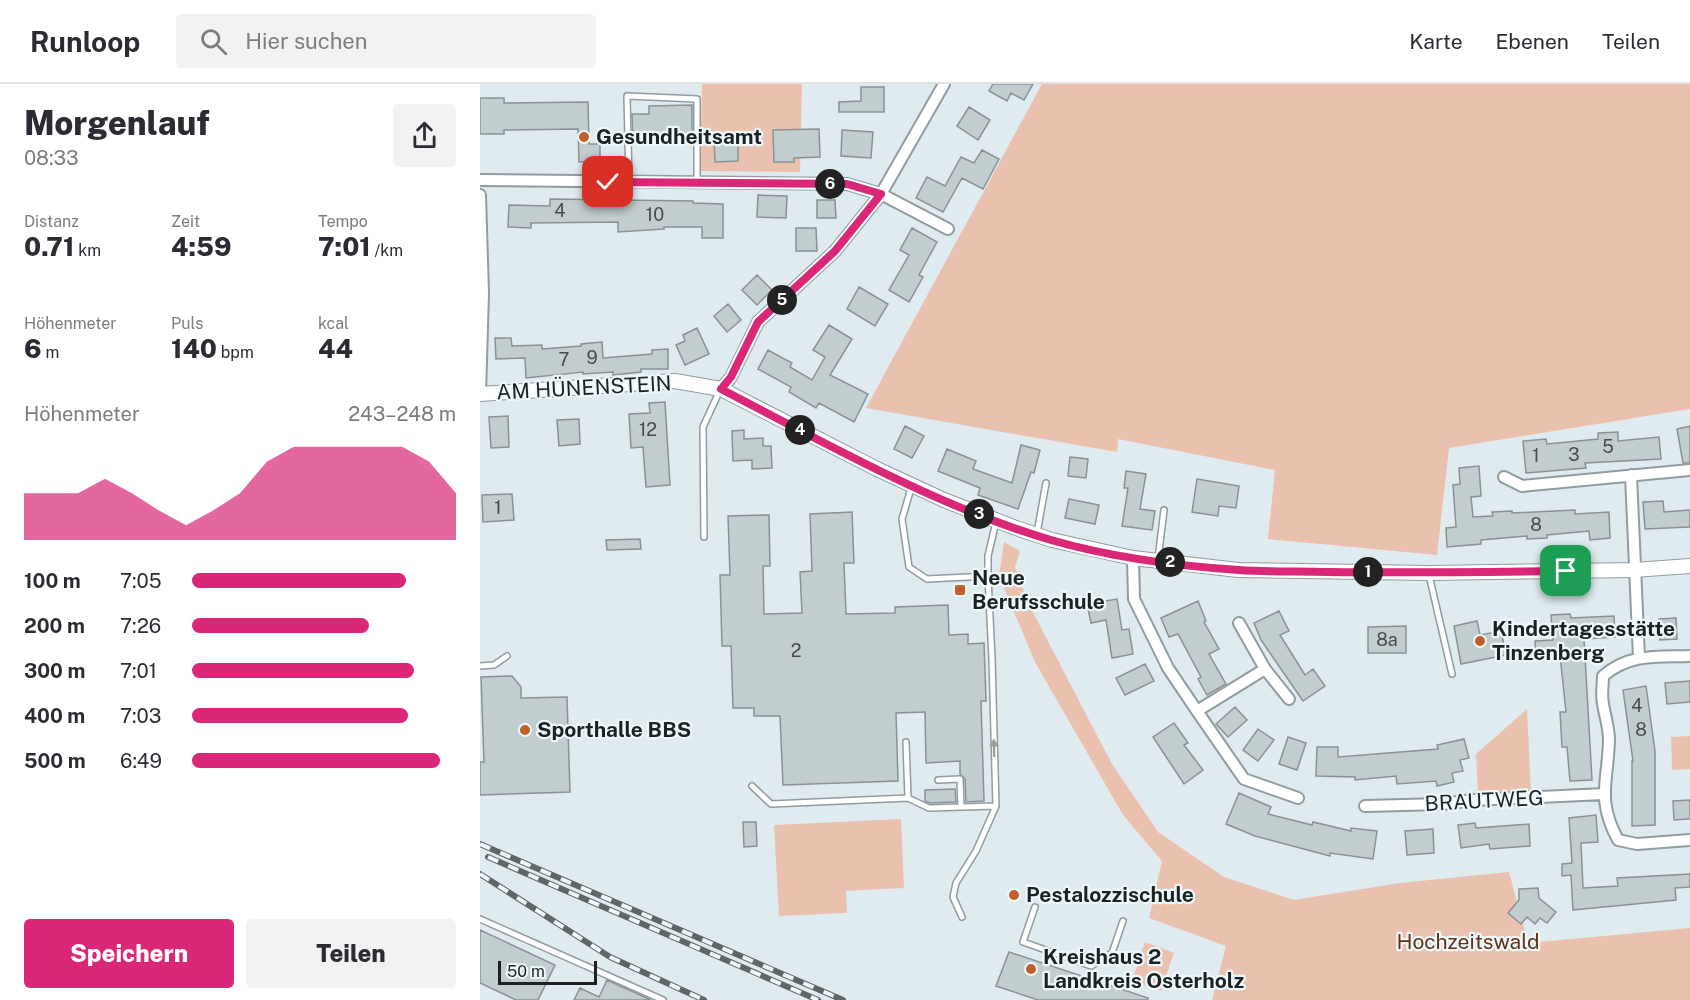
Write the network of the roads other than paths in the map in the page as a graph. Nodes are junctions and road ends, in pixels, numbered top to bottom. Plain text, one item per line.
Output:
1 (944, 84) edge
2 (480, 180) edge
3 (629, 182) junction
4 (697, 182) junction
5 (881, 194) junction
6 (480, 198) edge
7 (948, 229) dead end
8 (721, 389) junction
9 (480, 394) edge
10 (1690, 470) edge
11 (1631, 475) junction
12 (1504, 477) dead end
13 (1046, 483) dead end
14 (912, 485) junction
15 (1164, 510) dead end
16 (997, 521) junction
17 (1037, 535) junction
18 (704, 537) dead end
19 (1132, 558) junction
20 (1157, 561) junction
21 (1690, 567) edge
22 (1634, 570) junction
23 (1429, 573) junction
24 (988, 576) junction
25 (1239, 623) dead end
26 (507, 656) dead end
27 (1690, 656) edge
28 (1639, 658) junction
29 (480, 666) edge
30 (1265, 669) junction
31 (1452, 674) dead end
32 (1289, 699) dead end
33 (1197, 711) junction
34 (906, 742) dead end
35 (938, 780) dead end
36 (752, 786) dead end
37 (1604, 794) junction
38 (908, 798) junction
39 (1298, 798) dead end
40 (996, 806) junction
41 (1365, 806) dead end
42 (961, 807) junction
43 (1690, 840) edge
44 (1035, 907) dead end
45 (962, 916) dead end
46 (480, 919) edge
47 (1123, 921) dead end
48 (663, 1000) edge

1 - 5 street
2 - 3 street
3 - 4 street
3 - 4 lane
4 - 5 street
5 - 7 street
5 - 8 street
6 - 9 street
8 - 9 street, AM HÜNENSTEIN
8 - 14 street, AM HÜNENSTEIN
8 - 18 lane
10 - 11 street
11 - 12 street
11 - 22 street
13 - 17 lane
14 - 16 street, AM HÜNENSTEIN
14 - 24 lane
15 - 20 lane
16 - 17 street, AM HÜNENSTEIN
16 - 24 lane
17 - 19 street, AM HÜNENSTEIN
19 - 20 street, AM HÜNENSTEIN
19 - 33 street
20 - 23 street, AM HÜNENSTEIN
21 - 22 street, AM HÜNENSTEIN
22 - 23 street, AM HÜNENSTEIN
22 - 28 street
23 - 31 lane
40 -> 24 lane
25 - 30 street
26 - 29 lane
27 - 28 street
28 - 37 street
30 - 32 street
30 - 33 street
33 - 39 street
34 - 38 lane
35 - 42 lane
36 - 38 lane
37 - 41 street, BRAUTWEG
37 - 43 street
38 - 42 lane
40 - 42 lane
40 - 45 lane
44 - 47 lane
46 - 48 lane

